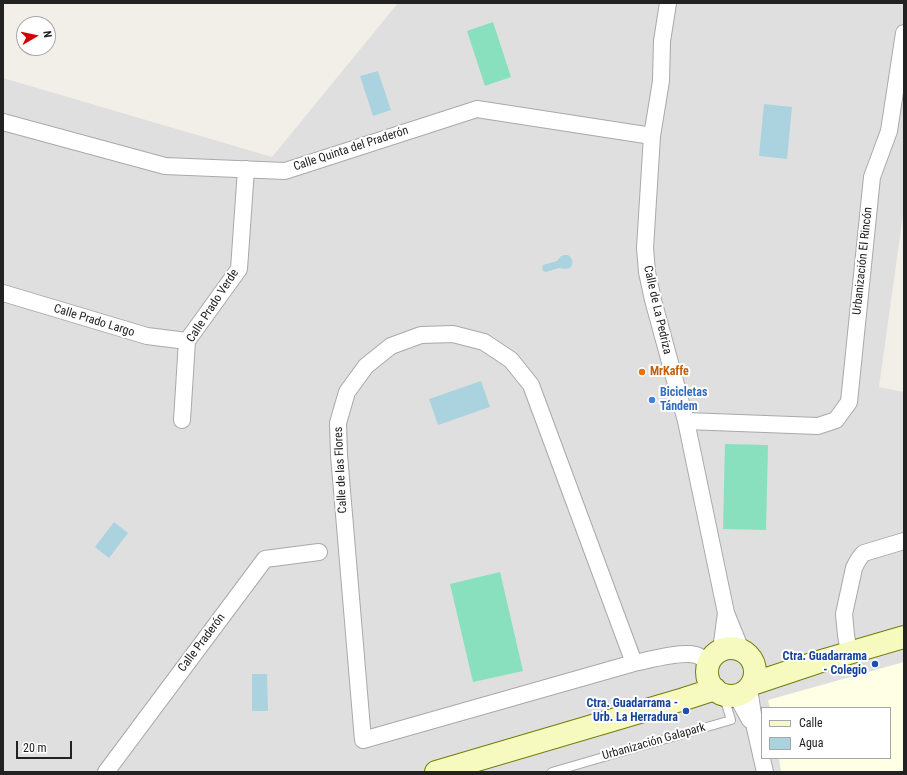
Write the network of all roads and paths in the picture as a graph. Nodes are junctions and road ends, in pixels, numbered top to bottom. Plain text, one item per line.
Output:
1 (668, 3) edge
2 (904, 33) edge
3 (3, 122) edge
4 (652, 136) junction
5 (246, 169) junction
6 (3, 293) edge
7 (187, 342) junction
8 (182, 420) dead end
9 (686, 421) junction
10 (904, 541) edge
11 (319, 552) dead end
12 (904, 637) edge
13 (849, 653) junction
14 (634, 663) junction
15 (730, 674) junction
16 (761, 757) edge
17 (761, 759) edge
18 (106, 772) edge
19 (436, 772) edge
20 (552, 772) edge
21 (764, 772) edge

1 - 4 street, Calle de La Pedriza
2 - 9 street, Urbanización El Rincón
3 - 5 street, Calle Quinta del Praderón
4 - 5 street, Calle Quinta del Praderón
4 - 9 street, Calle de La Pedriza
5 - 7 street, Calle Prado Verde
6 - 7 street, Calle Prado Largo
7 - 8 street, Calle Prado Verde
9 - 15 street, Calle de La Pedriza
10 - 13 street
11 - 18 street, Calle Praderón
12 - 13 main road
13 - 15 main road
14 - 14 street, Calle de las Flores
14 - 15 street, Calle de las Flores
15 - 16 street, Calle de La Pedriza
15 - 19 main road
15 - 20 lane, Urbanización Galapark
17 - 21 street, Calle de La Pedriza

